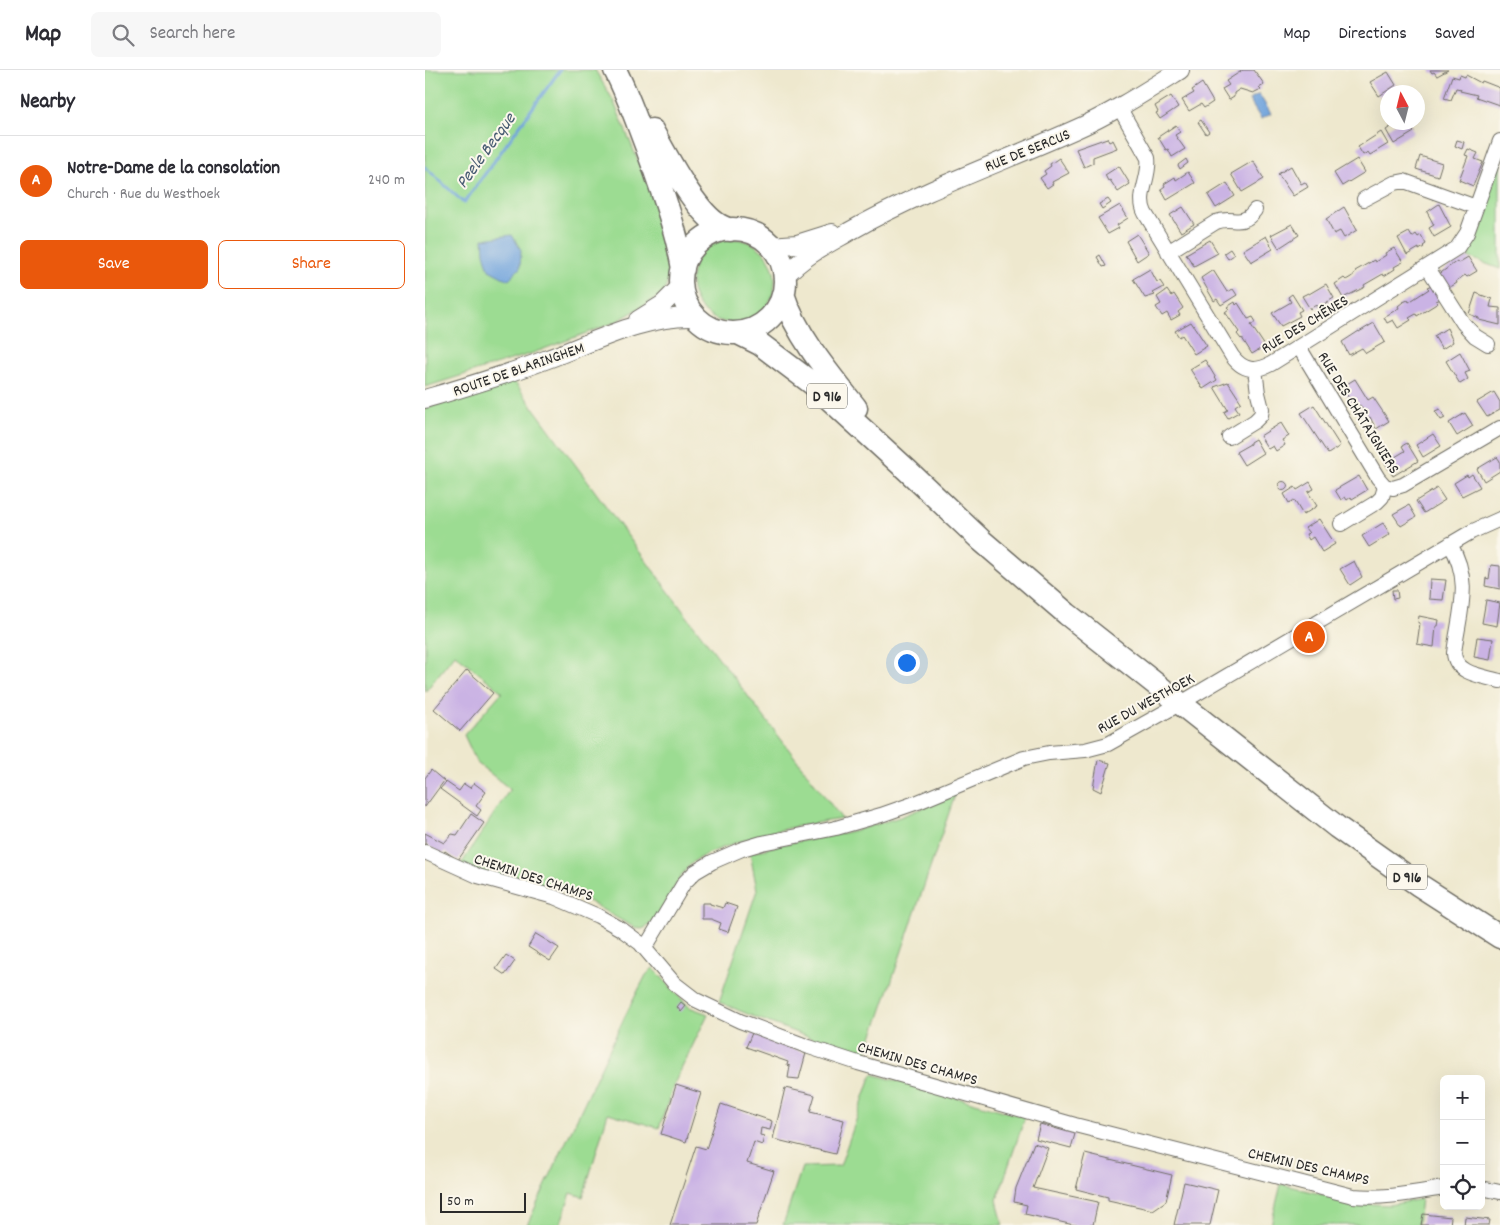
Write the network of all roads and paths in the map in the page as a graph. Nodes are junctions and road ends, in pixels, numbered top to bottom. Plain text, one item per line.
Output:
1 (1180, 70) edge
2 (620, 79) edge
3 (1119, 107) junction
4 (1500, 141) edge
5 (1365, 200) dead end
6 (1476, 207) junction
7 (1255, 210) dead end
8 (870, 220) junction
9 (730, 230) junction
10 (770, 246) junction
11 (1168, 252) junction
12 (1428, 268) junction
13 (682, 278) junction
14 (784, 286) junction
15 (695, 317) junction
16 (738, 332) junction
17 (611, 334) junction
18 (1488, 344) dead end
19 (1299, 347) junction
20 (1255, 369) junction
21 (425, 399) edge
22 (1500, 428) edge
23 (1229, 437) dead end
24 (907, 470) junction
25 (1385, 486) junction
26 (1500, 519) edge
27 (1341, 524) dead end
28 (1450, 544) junction
29 (1500, 681) edge
30 (1181, 703) junction
31 (425, 852) edge
32 (1500, 937) edge
33 (645, 948) junction
34 (1440, 1189) edge
35 (1485, 1189) edge
36 (1500, 1192) edge

1 - 3 street, RUE DE SERCUS
2 - 9 main road
2 - 13 main road
3 - 8 street, RUE DE SERCUS
3 - 11 street, RUE DES CHÊNES
4 - 6 street, RUE DES CHÊNES
5 - 6 street
6 - 12 street, RUE DES CHÊNES
7 - 11 street
8 - 10 street, RUE DE SERCUS
8 - 14 street, RUE DE SERCUS
9 - 10 main road
9 - 13 main road
10 - 14 main road
11 - 20 street, RUE DES CHÊNES
12 - 18 street
12 - 19 street, RUE DES CHÊNES
13 - 15 main road
13 - 17 street, ROUTE DE BLARINGHEM
14 - 16 main road
14 - 24 main road, D 916
15 - 16 main road
15 - 17 street, ROUTE DE BLARINGHEM
16 - 24 main road, D 916
17 - 21 street, ROUTE DE BLARINGHEM
19 - 20 street, RUE DES CHÊNES
19 - 25 street, RUE DES CHÂTAIGNIERS
20 - 23 street
22 - 25 street, RUE DES CHÂTAIGNIERS
24 - 30 main road, D 916
25 - 27 street
26 - 28 street, RUE DU WESTHOEK
28 - 29 street
28 - 30 street, RUE DU WESTHOEK
30 - 32 main road, D 916
30 - 33 street, RUE DU WESTHOEK
31 - 33 street, CHEMIN DES CHAMPS
33 - 34 street, CHEMIN DES CHAMPS
35 - 36 street

